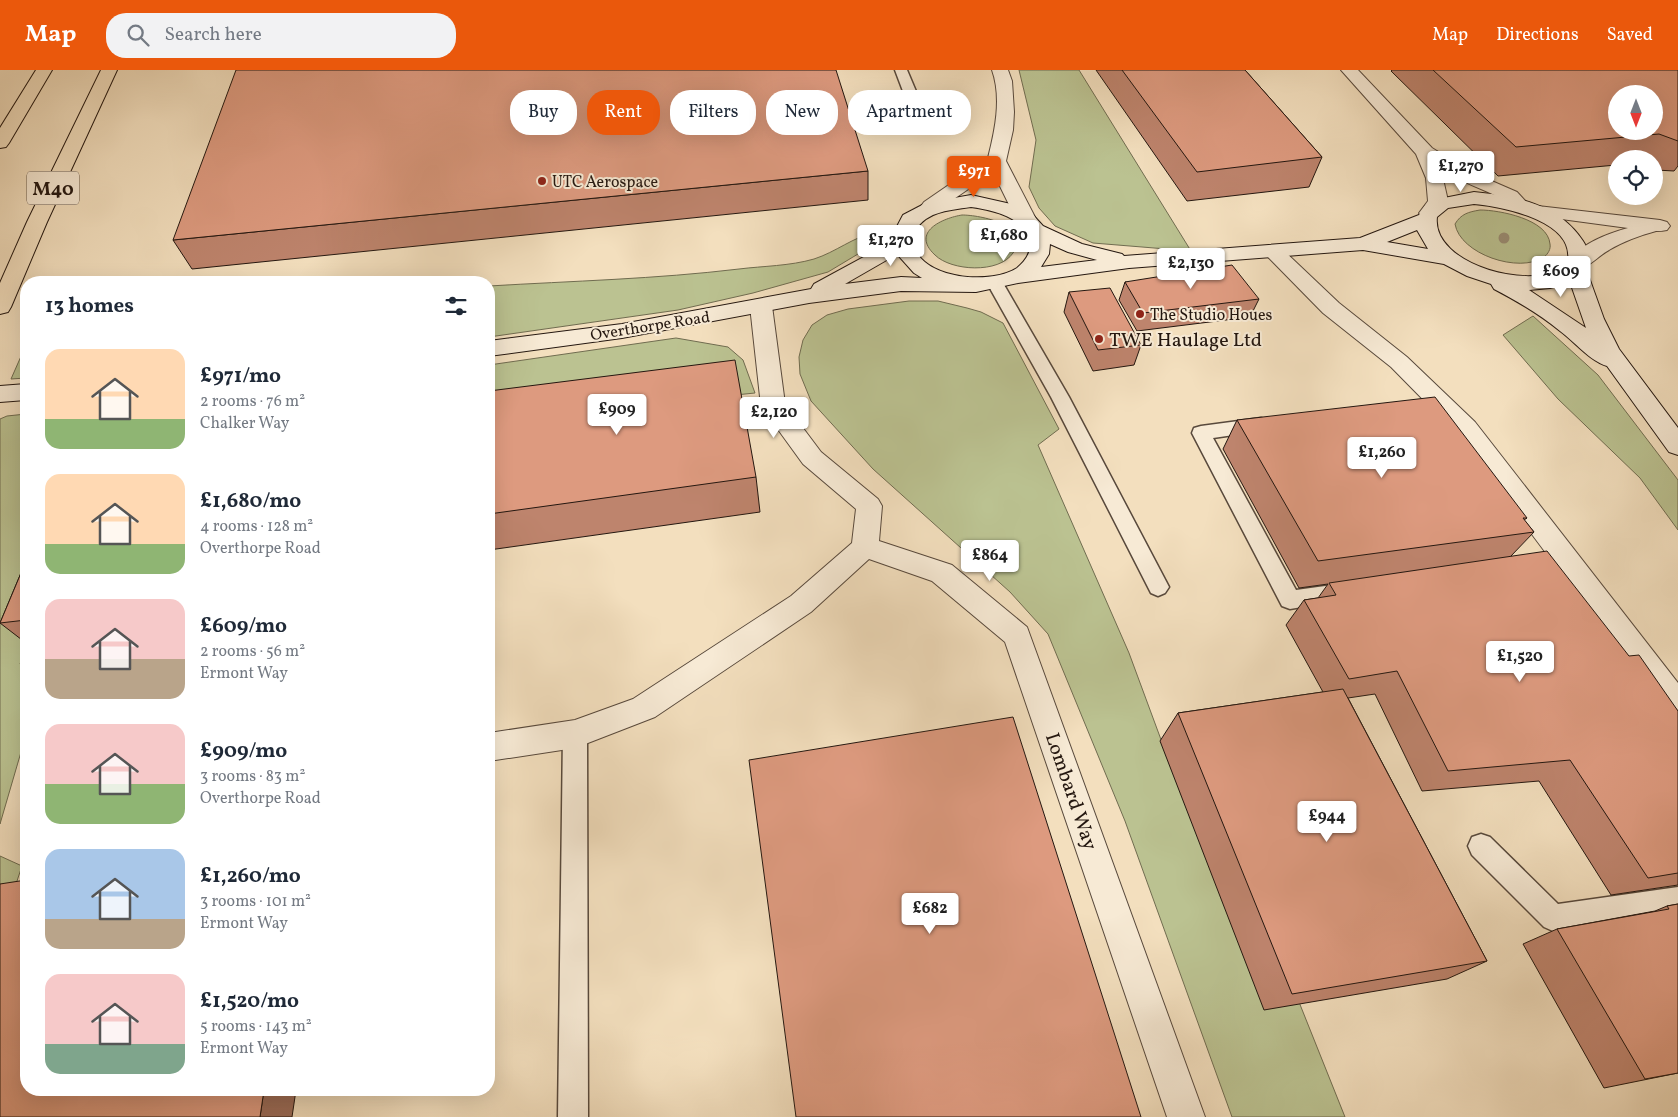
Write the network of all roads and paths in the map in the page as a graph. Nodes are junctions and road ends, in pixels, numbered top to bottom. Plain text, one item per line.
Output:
1 (44, 70) edge
2 (109, 70) edge
3 (901, 70) edge
4 (1000, 70) edge
5 (1349, 70) edge
6 (909, 90) edge
7 (0, 143) edge
8 (1425, 152) junction
9 (997, 162) junction
10 (931, 206) junction
11 (1525, 208) junction
12 (1428, 216) junction
13 (1031, 225) junction
14 (1669, 225) edge
15 (901, 239) junction
16 (1363, 244) junction
17 (1274, 252) junction
18 (1128, 262) junction
19 (1460, 264) junction
20 (1577, 266) junction
21 (1017, 276) junction
22 (986, 284) junction
23 (809, 296) junction
24 (761, 306) junction
25 (0, 307) edge
26 (495, 348) edge
27 (1623, 372) junction
28 (20, 392) edge
29 (0, 394) edge
30 (1277, 423) edge
31 (1678, 446) edge
32 (865, 547) junction
33 (1158, 587) dead end
34 (1366, 589) edge
35 (1678, 706) edge
36 (575, 734) junction
37 (495, 746) edge
38 (1481, 846) dead end
39 (1678, 900) edge
40 (573, 1117) edge
41 (1186, 1117) edge

1 - 7 highway
2 - 25 highway, M40
3 - 6 lane
4 - 9 street
5 - 8 street
8 - 11 street
8 - 12 street
9 - 10 street
9 - 13 street
10 - 13 street
10 - 15 street
11 - 12 street
11 - 14 street
11 - 20 street
12 - 16 street
12 - 19 street
13 - 18 street
13 - 21 street
14 - 20 street
15 - 22 street
15 - 23 street, Overthorpe Road
16 - 17 street
16 - 19 street
17 - 18 street
17 - 35 street
18 - 21 street
19 - 20 street
19 - 27 street
20 - 27 street
21 - 22 street
22 - 23 street, Overthorpe Road
22 - 33 lane
23 - 24 street, Overthorpe Road
24 - 26 street, Overthorpe Road
24 - 32 street
27 - 31 street
28 - 29 street
30 - 34 lane
32 - 36 street
32 - 41 street, Lombard Way
36 - 37 street
36 - 40 lane
38 - 39 lane

